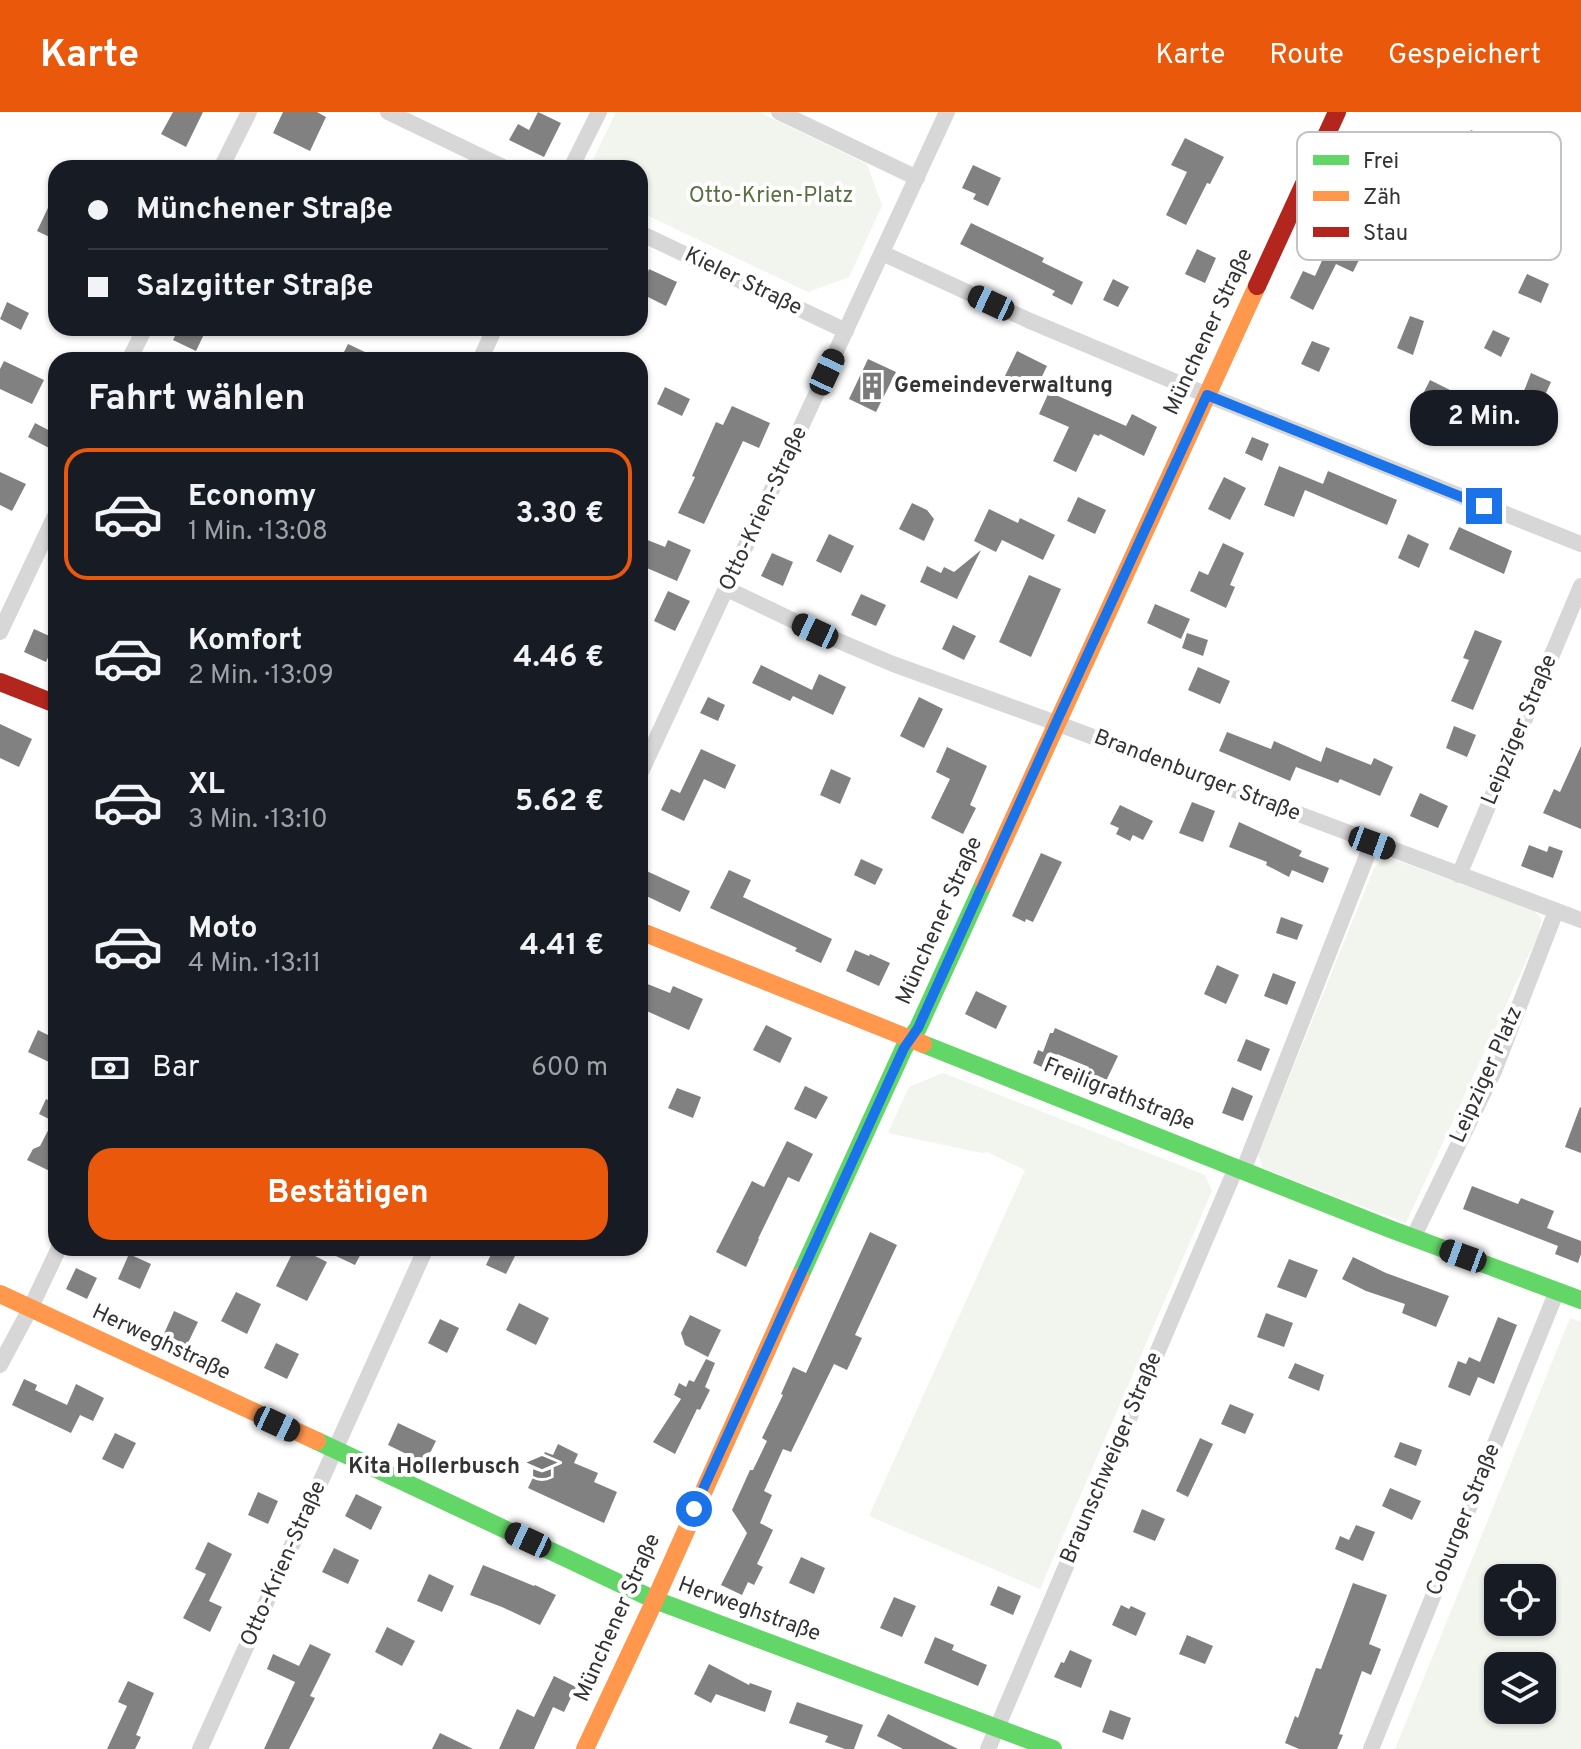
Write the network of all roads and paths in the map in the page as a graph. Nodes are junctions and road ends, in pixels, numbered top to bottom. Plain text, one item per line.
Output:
1 (249, 112) edge
2 (388, 112) edge
3 (599, 112) edge
4 (779, 112) edge
5 (947, 112) edge
6 (1337, 112) edge
7 (1328, 132) edge
8 (225, 160) edge
9 (488, 160) edge
10 (575, 160) edge
11 (917, 178) junction
12 (1297, 199) edge
13 (648, 237) edge
14 (882, 253) junction
15 (846, 331) junction
16 (1207, 395) junction
17 (48, 531) edge
18 (1581, 544) edge
19 (1581, 586) edge
20 (727, 589) junction
21 (0, 632) edge
22 (0, 682) edge
23 (48, 701) edge
24 (1056, 723) junction
25 (648, 757) edge
26 (1372, 843) junction
27 (1459, 875) junction
28 (1556, 911) junction
29 (1581, 920) edge
30 (648, 934) edge
31 (910, 1039) junction
32 (1240, 1169) junction
33 (1413, 1238) junction
34 (55, 1256) edge
35 (422, 1256) edge
36 (1557, 1291) junction
37 (0, 1294) edge
38 (1581, 1300) edge
39 (30, 1309) junction
40 (0, 1365) edge
41 (336, 1451) junction
42 (655, 1600) junction
43 (998, 1728) junction
44 (200, 1749) edge
45 (585, 1749) edge
46 (988, 1749) edge
47 (1053, 1749) edge
48 (1371, 1749) edge

1 - 8 street
2 - 9 street
3 - 10 street
4 - 11 street
5 - 11 street, Otto-Krien-Straße
6 - 7 street, Münchener Straße
11 - 14 street, Otto-Krien-Straße
12 - 16 street, Münchener Straße
13 - 15 street, Kieler Straße
14 - 15 street, Otto-Krien-Straße
14 - 16 street
15 - 20 street, Otto-Krien-Straße
16 - 18 street
16 - 24 street, Münchener Straße
17 - 21 street
19 - 27 street, Leipziger Straße
20 - 24 street, Brandenburger Straße
20 - 25 street, Otto-Krien-Straße
22 - 23 street
24 - 26 street, Brandenburger Straße
24 - 31 street, Münchener Straße
26 - 27 street, Brandenburger Straße
26 - 32 street
27 - 28 street, Brandenburger Straße
28 - 29 street, Brandenburger Straße
28 - 33 street, Leipziger Platz
30 - 31 street, Freiligrathstraße
31 - 32 street, Freiligrathstraße
31 - 42 street, Münchener Straße
32 - 33 street, Freiligrathstraße
32 - 43 street, Braunschweiger Straße
33 - 36 street, Freiligrathstraße
34 - 39 street
35 - 41 street, Otto-Krien-Straße
36 - 38 street, Freiligrathstraße
36 - 48 street, Coburger Straße
37 - 39 street, Herweghstraße
39 - 40 street
39 - 41 street, Herweghstraße
41 - 42 street, Herweghstraße
41 - 44 street, Otto-Krien-Straße
42 - 43 street, Herweghstraße
42 - 45 street, Münchener Straße
43 - 46 street, Braunschweiger Straße
43 - 47 street, Herweghstraße

